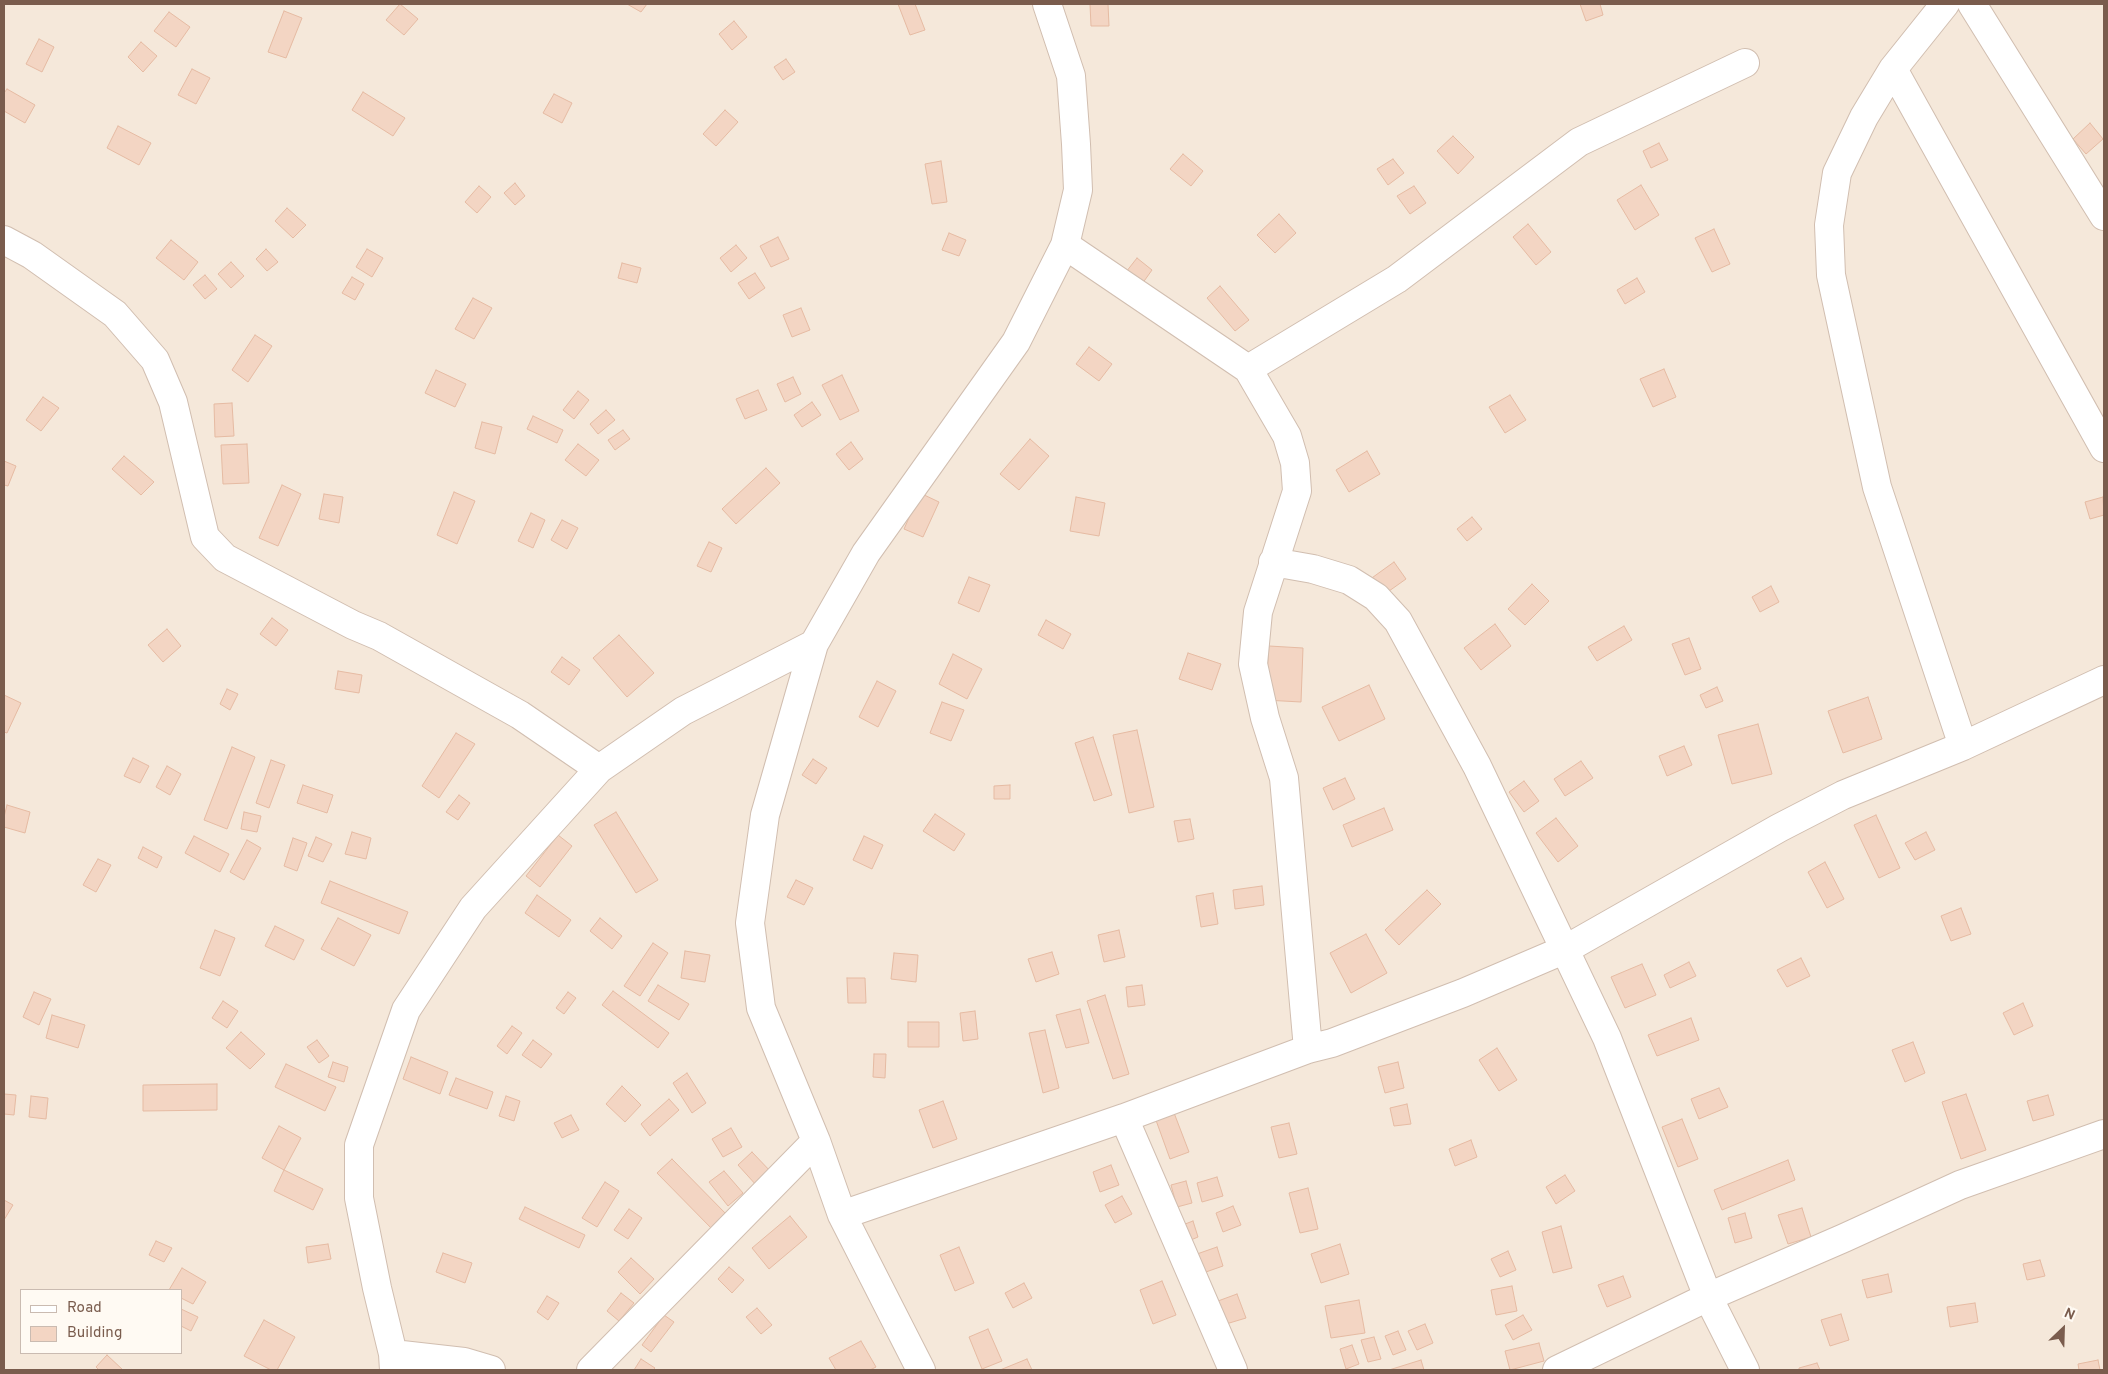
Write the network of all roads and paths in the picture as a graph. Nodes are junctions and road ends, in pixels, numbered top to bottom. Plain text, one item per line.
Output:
1 (1047, 4) edge
2 (1946, 4) edge
3 (1972, 4) edge
4 (1745, 63) dead end
5 (1893, 69) junction
6 (2104, 216) edge
7 (4, 240) edge
8 (1064, 245) junction
9 (1248, 369) junction
10 (2104, 448) edge
11 (1273, 562) junction
12 (814, 644) junction
13 (2104, 680) edge
14 (1963, 746) junction
15 (599, 769) junction
16 (1566, 949) junction
17 (1308, 1049) junction
18 (1124, 1118) junction
19 (2104, 1134) edge
20 (816, 1140) junction
21 (842, 1214) junction
22 (1708, 1297) junction
23 (393, 1362) edge
24 (491, 1370) edge
25 (591, 1370) edge
26 (921, 1370) edge
27 (1233, 1370) edge
28 (1556, 1370) edge
29 (1745, 1370) edge

1 - 8 street
2 - 5 street
3 - 6 street
4 - 9 street
5 - 10 street
5 - 14 street
7 - 15 street
8 - 9 street
8 - 12 street
9 - 11 street
11 - 16 street
11 - 17 street
12 - 15 street
12 - 20 street
13 - 14 street
14 - 16 street
15 - 23 street
16 - 17 street
16 - 22 street
17 - 18 street
18 - 21 street
18 - 27 street
19 - 22 street
20 - 21 street
20 - 25 street
21 - 26 street
22 - 28 street
22 - 29 street
23 - 24 street

